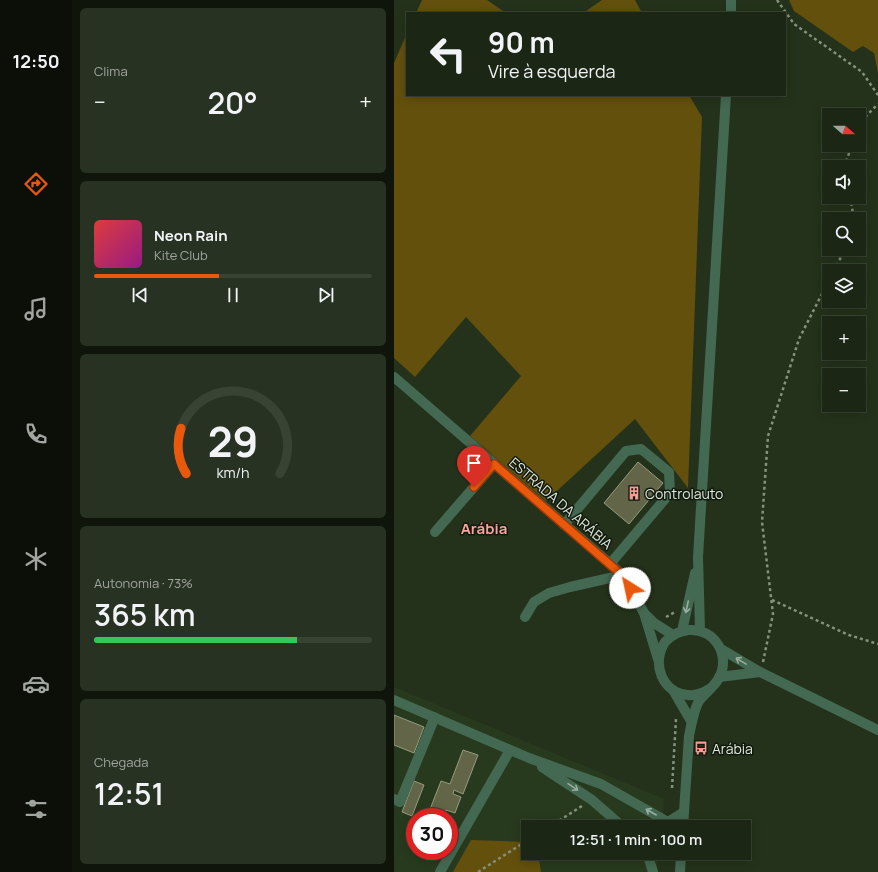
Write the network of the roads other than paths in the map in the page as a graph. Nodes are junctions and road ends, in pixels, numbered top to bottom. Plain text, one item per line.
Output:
1 (731, 0) edge
2 (731, 12) edge
3 (726, 96) edge
4 (394, 377) edge
5 (494, 464) junction
6 (564, 525) junction
7 (435, 532) dead end
8 (698, 557) junction
9 (610, 564) junction
10 (622, 575) junction
11 (644, 613) junction
12 (525, 617) dead end
13 (700, 631) junction
14 (678, 633) junction
15 (721, 649) junction
16 (658, 659) junction
17 (760, 672) junction
18 (720, 677) junction
19 (711, 688) junction
20 (673, 690) junction
21 (394, 700) edge
22 (434, 717) junction
23 (691, 722) junction
24 (878, 730) edge
25 (510, 750) junction
26 (529, 758) junction
27 (394, 799) edge
28 (684, 812) junction
29 (615, 820) edge
30 (683, 820) edge
31 (649, 860) edge
32 (681, 860) edge
33 (440, 872) edge
34 (653, 872) edge
35 (680, 872) edge

1 - 2 street
3 - 8 street
4 - 5 street, ESTRADA DA ARÁBIA
5 - 6 street, ESTRADA DA ARÁBIA
5 - 7 street
6 - 9 street, ESTRADA DA ARÁBIA
6 - 9 street
8 - 13 street
8 -> 14 street
9 - 10 street, ESTRADA DA ARÁBIA
10 - 11 street, ESTRADA DA ARÁBIA
10 - 12 street
11 - 14 street
11 - 16 street
13 - 14 street
13 - 15 street
14 - 16 street
17 -> 15 street
15 - 18 street
16 - 20 street
17 - 18 street
17 - 24 street
18 - 19 street
19 - 20 street
19 - 23 street
20 - 23 street
21 - 22 street
22 - 25 street
22 - 27 street
23 - 28 street
25 - 26 street
25 - 33 street
28 -> 26 street
26 -> 29 street
28 - 30 street
31 - 34 street
32 - 35 street

